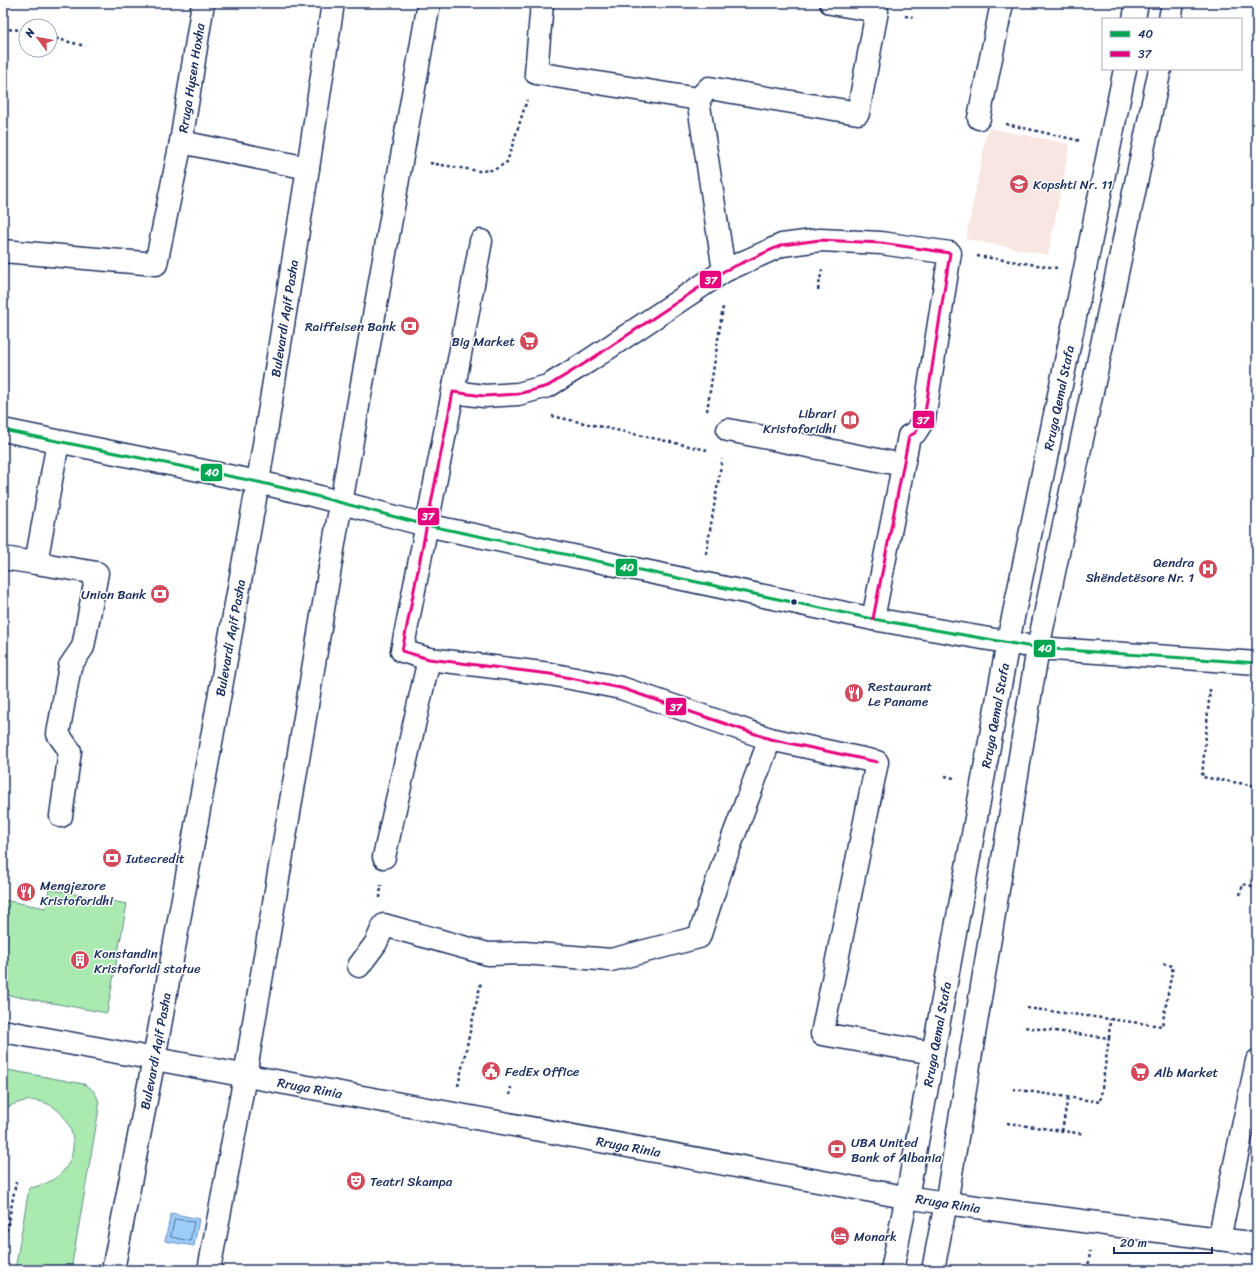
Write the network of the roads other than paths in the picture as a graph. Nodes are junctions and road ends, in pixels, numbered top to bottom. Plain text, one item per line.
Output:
1 (203, 3) edge
2 (333, 3) edge
3 (429, 3) edge
4 (542, 3) edge
5 (831, 3) edge
6 (1002, 3) edge
7 (1138, 3) edge
8 (1173, 3) edge
9 (1134, 18) edge
10 (1170, 18) edge
11 (1125, 70) edge
12 (1160, 70) edge
13 (698, 99) junction
14 (979, 118) road end
15 (181, 142) junction
16 (308, 168) junction
17 (481, 241) dead end
18 (3, 251) edge
19 (720, 274) junction
20 (453, 392) junction
21 (3, 430) edge
22 (728, 430) road end
23 (58, 442) junction
24 (903, 465) junction
25 (258, 482) junction
26 (342, 503) junction
27 (426, 525) junction
28 (3, 558) edge
29 (36, 563) junction
30 (873, 619) junction
31 (1008, 642) junction
32 (1038, 648) junction
33 (429, 659) junction
34 (1257, 664) edge
35 (770, 739) junction
36 (61, 816) dead end
37 (384, 858) road end
38 (359, 966) dead end
39 (3, 1031) edge
40 (933, 1053) junction
41 (154, 1059) junction
42 (1257, 1061) edge
43 (245, 1076) junction
44 (907, 1197) junction
45 (946, 1203) junction
46 (1219, 1239) junction
47 (1257, 1244) edge
48 (113, 1270) edge
49 (210, 1270) edge
50 (892, 1270) edge
51 (933, 1270) edge

1 - 15 main road, Rruga Hysen Hoxha
2 - 16 main road, Bulevardi Aqif Pasha
3 - 26 main road
4 - 13 main road
5 - 13 main road
6 - 14 main road
7 - 9 main road
8 - 10 main road
11 - 31 main road, Rruga Qemal Stafa
12 - 32 main road
13 - 19 main road
15 - 16 main road, Rruga Hysen Hoxha
15 - 18 main road
16 - 25 main road, Bulevardi Aqif Pasha
17 - 20 main road
19 - 20 main road
19 - 24 main road
20 - 27 main road
21 - 23 main road
22 - 24 main road
23 - 25 main road
23 - 29 main road
24 - 30 main road
25 - 26 main road
25 - 41 main road, Bulevardi Aqif Pasha
26 - 27 main road
26 - 43 main road
27 - 30 main road
27 - 33 main road
28 - 29 main road
29 - 36 main road
30 - 31 main road
31 - 32 main road
31 - 40 main road, Rruga Qemal Stafa
32 - 34 main road
32 - 45 main road
33 - 35 main road
33 - 37 main road
35 - 38 main road
35 - 40 main road
39 - 41 main road, Rruga Rinia
40 - 44 main road, Rruga Qemal Stafa
41 - 43 main road, Rruga Rinia
41 - 48 main road, Bulevardi Aqif Pasha
42 - 46 main road
43 - 44 main road, Rruga Rinia
43 - 49 main road
44 - 45 main road, Rruga Rinia
44 - 50 main road, Rruga Qemal Stafa
45 - 46 main road, Rruga Rinia
45 - 51 main road
46 - 47 main road, Rruga Rinia

